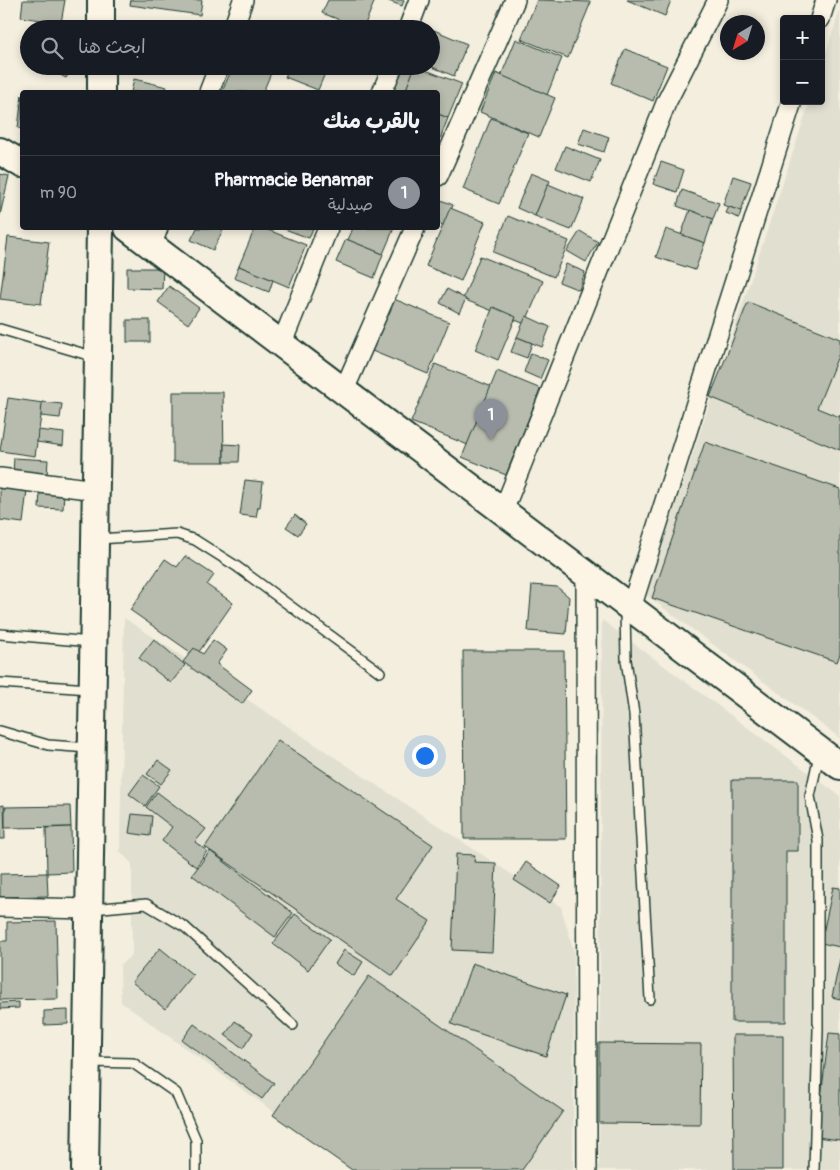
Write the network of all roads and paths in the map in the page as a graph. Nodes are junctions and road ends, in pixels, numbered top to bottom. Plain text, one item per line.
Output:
1 (101, 0) edge
2 (243, 0) edge
3 (419, 0) edge
4 (515, 0) edge
5 (718, 0) edge
6 (826, 0) edge
7 (821, 15) edge
8 (101, 20) edge
9 (236, 20) edge
10 (411, 20) edge
11 (101, 75) edge
12 (216, 75) edge
13 (389, 75) edge
14 (101, 90) edge
15 (210, 90) edge
16 (383, 90) edge
17 (791, 105) edge
18 (0, 151) edge
19 (20, 163) edge
20 (440, 171) edge
21 (100, 230) edge
22 (135, 230) edge
23 (327, 230) edge
24 (414, 230) edge
25 (155, 236) edge
26 (0, 329) edge
27 (282, 343) junction
28 (98, 358) junction
29 (344, 390) junction
30 (0, 478) edge
31 (96, 490) junction
32 (503, 511) junction
33 (95, 540) junction
34 (586, 574) junction
35 (628, 606) junction
36 (0, 634) edge
37 (93, 642) junction
38 (380, 672) dead end
39 (0, 683) edge
40 (93, 689) junction
41 (0, 731) edge
42 (92, 748) junction
43 (820, 751) junction
44 (840, 766) edge
45 (0, 907) edge
46 (89, 909) junction
47 (650, 999) dead end
48 (293, 1025) dead end
49 (87, 1062) junction
50 (85, 1170) edge
51 (196, 1170) edge
52 (588, 1170) edge
53 (814, 1170) edge

1 - 8 main road
2 - 9 street
3 - 10 street
4 - 20 street
5 - 32 street
6 - 7 street
11 - 14 main road
12 - 15 street
13 - 16 street
17 - 35 street
18 - 19 main road
21 - 28 main road
22 - 25 main road
23 - 27 street
24 - 29 street
25 - 27 main road
26 - 28 lane
27 - 29 main road
28 - 31 main road
29 - 32 main road
30 - 31 street
31 - 33 main road
32 - 34 main road
33 - 37 main road
33 - 38 lane
34 - 35 main road
34 - 52 street
35 - 43 main road
35 - 47 lane
36 - 37 lane
37 - 40 main road
39 - 40 lane
40 - 42 main road
41 - 42 lane
42 - 46 main road
43 - 44 main road
43 - 53 lane
45 - 46 street
46 - 48 lane
46 - 49 main road
49 - 50 main road
49 - 51 lane

